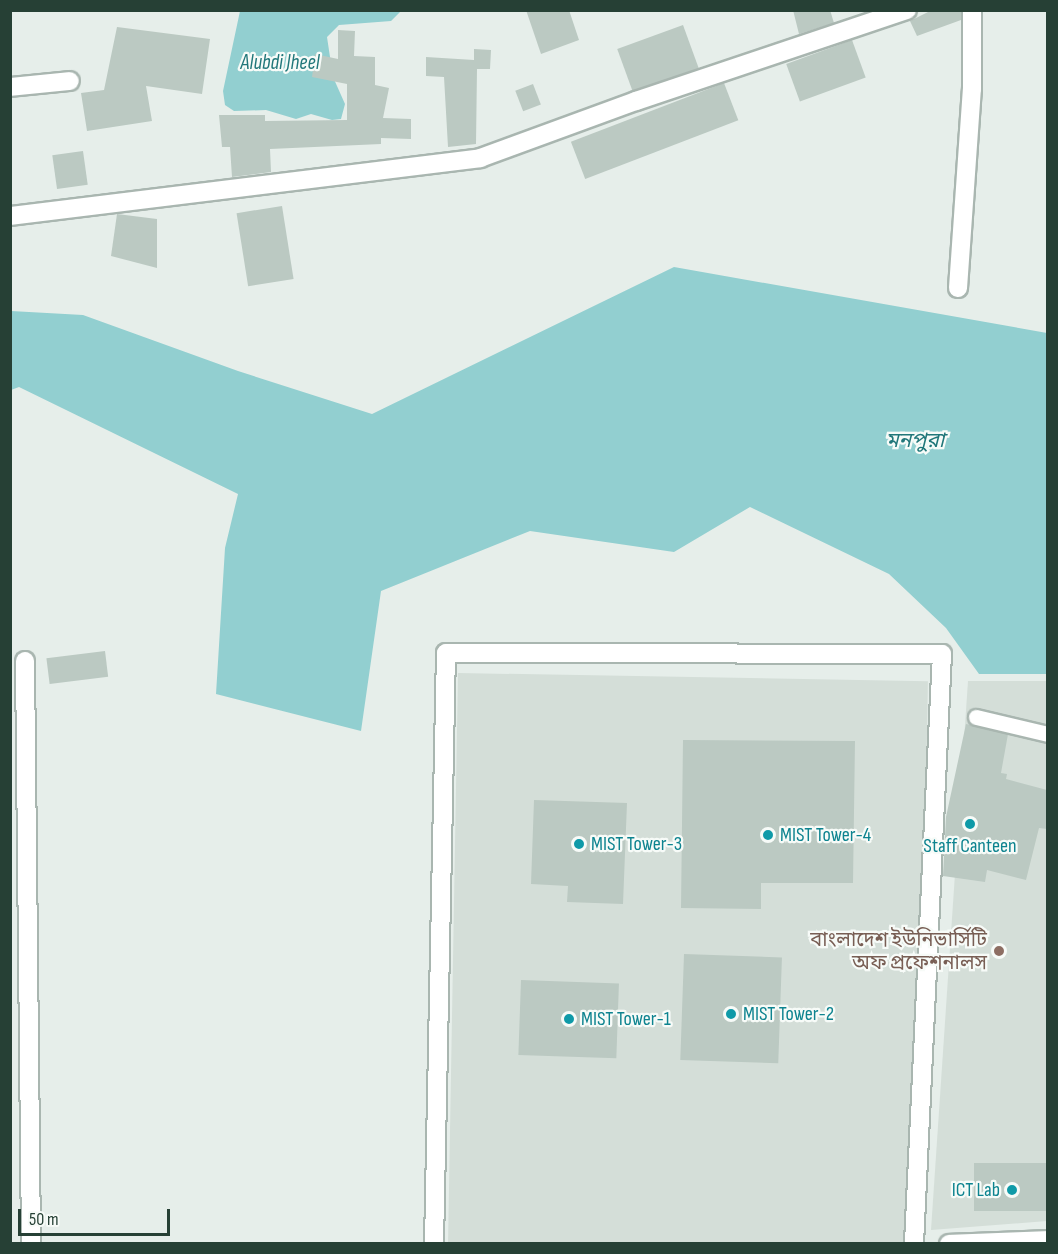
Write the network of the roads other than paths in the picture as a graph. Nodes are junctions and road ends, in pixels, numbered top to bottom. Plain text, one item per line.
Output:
1 (907, 10) edge
2 (972, 10) edge
3 (70, 81) dead end
4 (10, 87) edge
5 (10, 216) edge
6 (958, 288) dead end
7 (25, 661) dead end
8 (976, 717) dead end
9 (1047, 734) edge
10 (1047, 1240) edge
11 (31, 1244) edge
12 (434, 1244) edge
13 (914, 1244) edge
14 (949, 1244) edge

1 - 5 street
2 - 6 street
3 - 4 street
7 - 11 street
8 - 9 street
10 - 14 street
12 - 13 street

